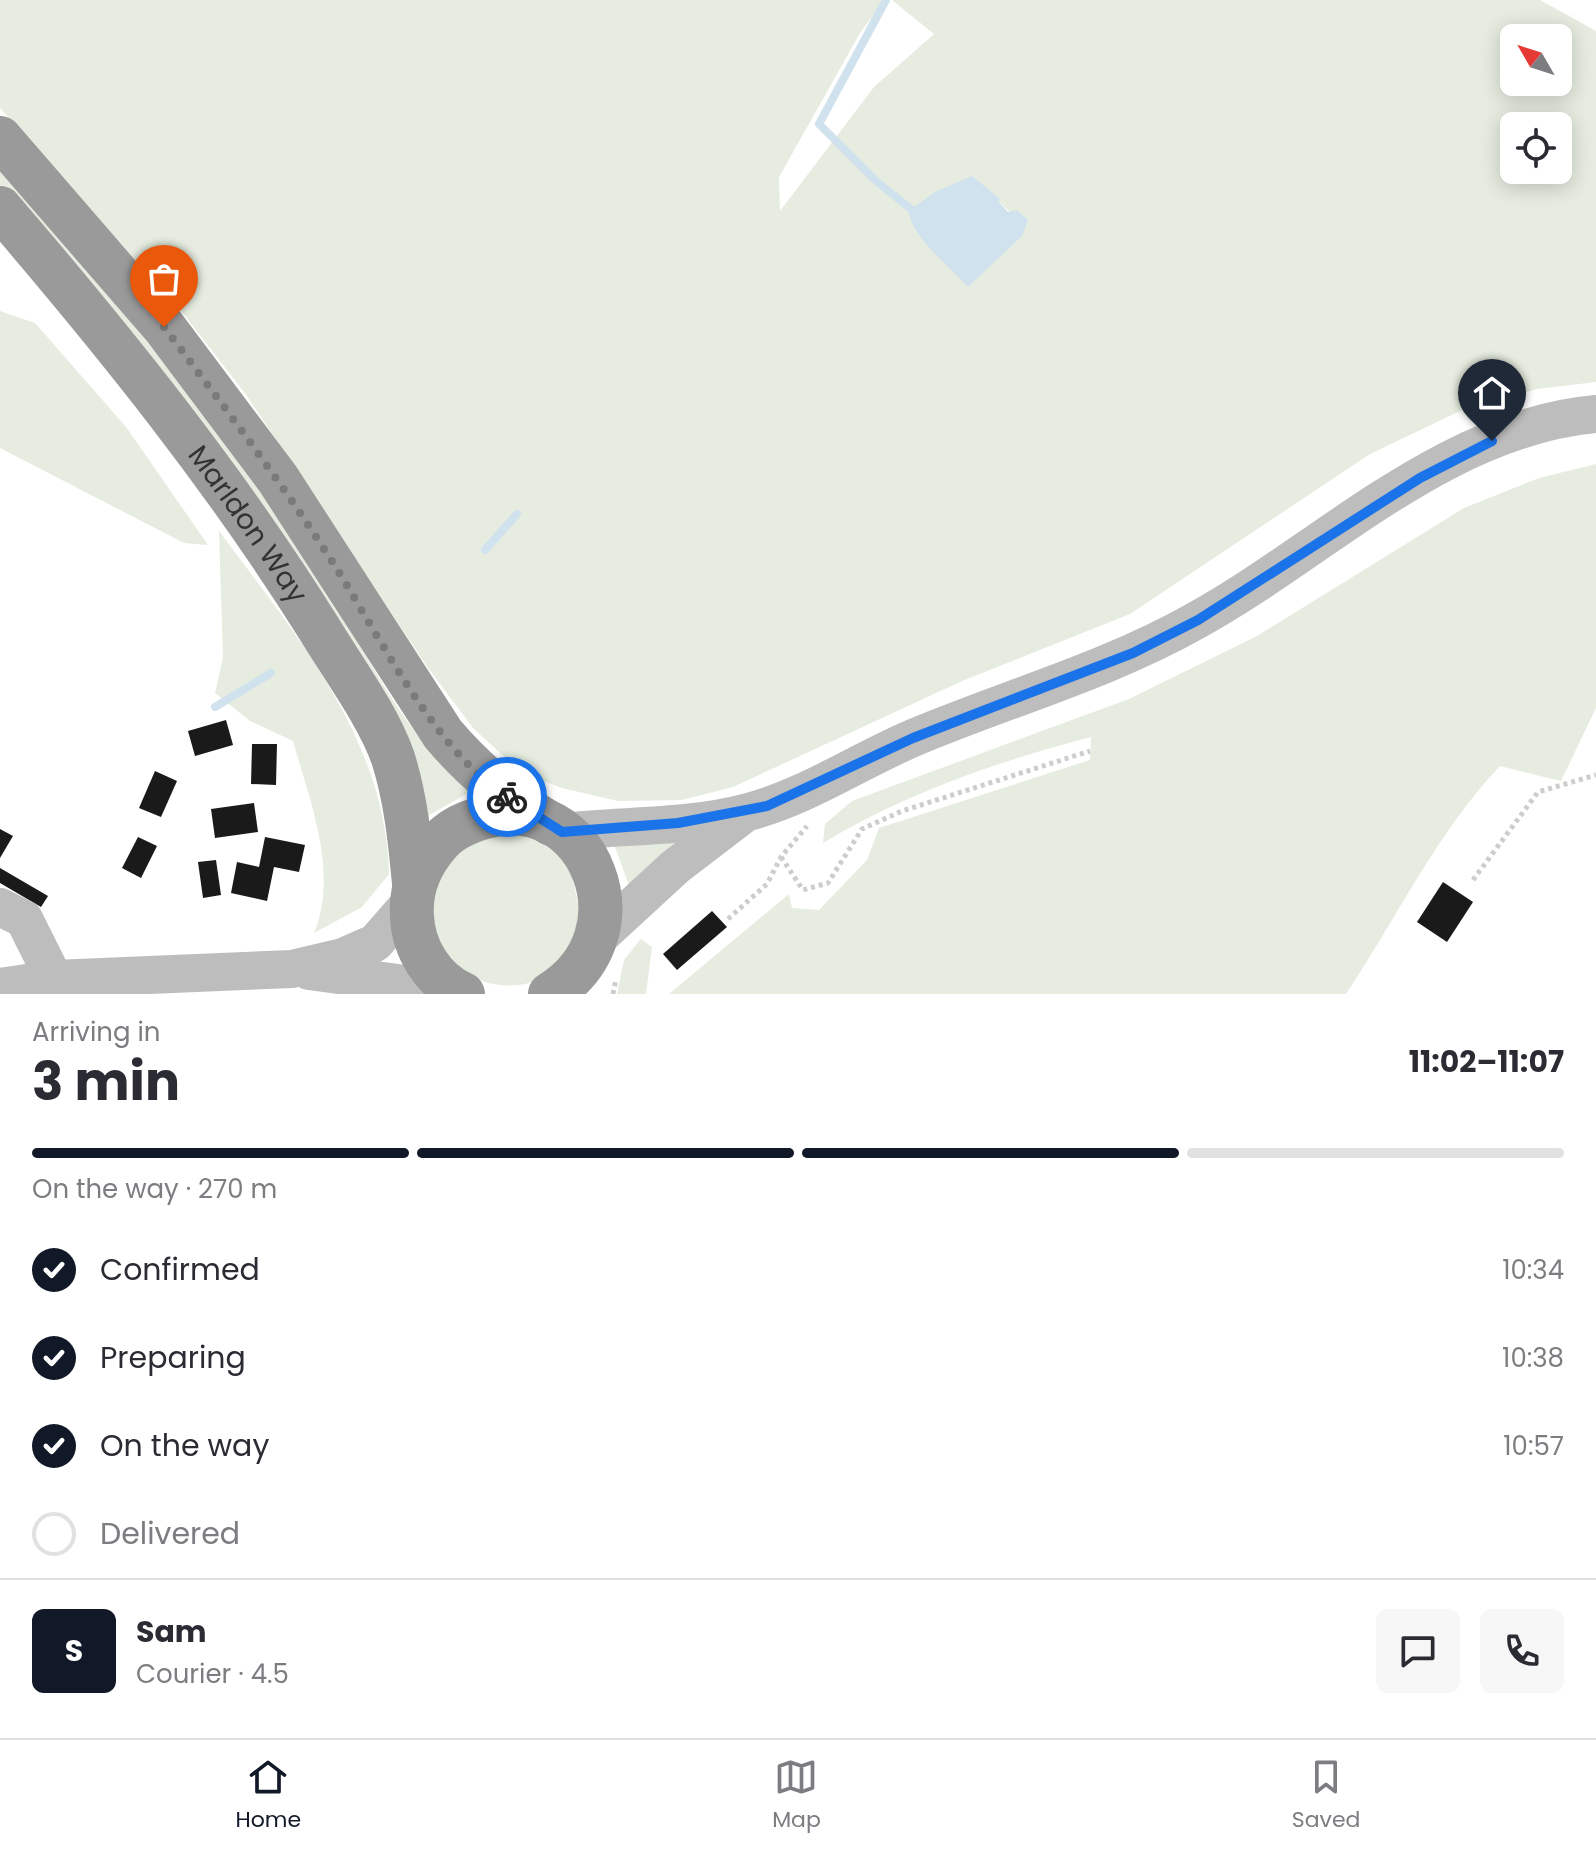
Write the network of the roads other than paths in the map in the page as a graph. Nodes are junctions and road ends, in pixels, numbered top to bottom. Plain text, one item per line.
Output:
1 (0, 138) edge
2 (0, 208) edge
3 (1596, 414) edge
4 (746, 813) junction
5 (556, 828) junction
6 (413, 893) junction
7 (0, 907) edge
8 (593, 963) edge
9 (292, 969) junction
10 (54, 979) junction
11 (0, 987) edge
12 (460, 993) edge
13 (550, 994) edge

1 - 5 highway, Marldon Way
2 - 6 highway, Marldon Way
3 - 4 main road
4 - 5 main road
4 - 8 main road
5 - 6 highway
5 - 8 highway, Marldon Way
6 - 9 main road
6 - 12 highway, Marldon Way
7 - 10 main road
8 - 13 highway
9 - 10 main road
9 - 12 main road
10 - 11 main road

